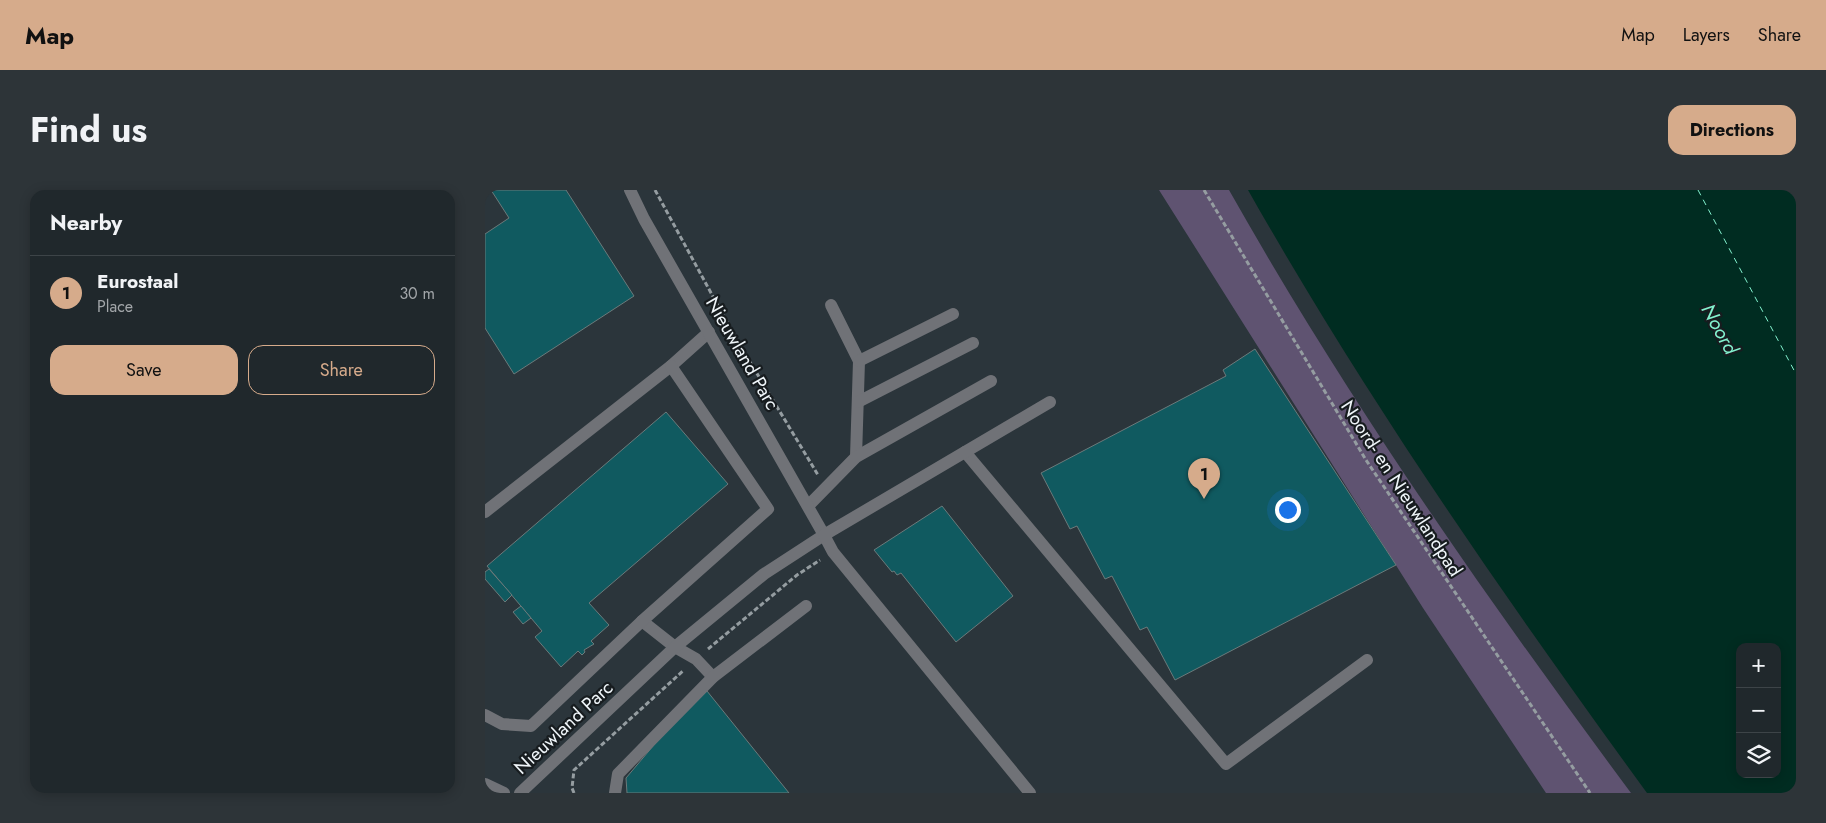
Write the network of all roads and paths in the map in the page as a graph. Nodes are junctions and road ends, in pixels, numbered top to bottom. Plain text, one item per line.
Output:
1 (630, 190) edge
2 (655, 190) edge
3 (1204, 190) edge
4 (831, 305) dead end
5 (953, 314) dead end
6 (709, 332) junction
7 (973, 343) dead end
8 (859, 361) junction
9 (671, 366) junction
10 (991, 380) dead end
11 (858, 402) junction
12 (1051, 402) dead end
13 (965, 452) junction
14 (856, 457) junction
15 (827, 489) junction
16 (809, 505) junction
17 (485, 512) edge
18 (824, 535) junction
19 (833, 552) junction
20 (805, 606) dead end
21 (642, 621) junction
22 (675, 647) junction
23 (696, 659) junction
24 (1367, 660) dead end
25 (713, 677) junction
26 (485, 715) edge
27 (485, 784) edge
28 (504, 793) edge
29 (520, 793) edge
30 (574, 793) edge
31 (615, 793) edge
32 (1030, 793) edge
33 (1590, 793) edge

1 - 6 street, Nieuwland Parc
2 - 15 path, Nieuwland Parc
3 - 33 path, Noord- en Nieuwlandpad
4 - 8 street
5 - 8 street
6 - 9 street
6 - 16 street, Nieuwland Parc
7 - 11 street
8 - 11 street
9 - 17 street
9 - 21 street, Nieuwland Parc
10 - 14 street
11 - 14 street
12 - 13 street, Nieuwland Parc
13 - 18 street, Nieuwland Parc
13 - 24 street
14 - 15 street
15 - 16 street
16 - 18 street, Nieuwland Parc
18 - 19 street
18 - 22 street, Nieuwland Parc
19 - 23 path, Nieuwland Parc
19 - 32 street
20 - 25 street
21 - 22 street
21 - 26 street, Nieuwland Parc
22 - 23 street
22 - 29 street, Nieuwland Parc
23 - 25 street
23 - 30 path, Nieuwland Parc
25 - 31 street
27 - 28 street, Nieuwland Parc

